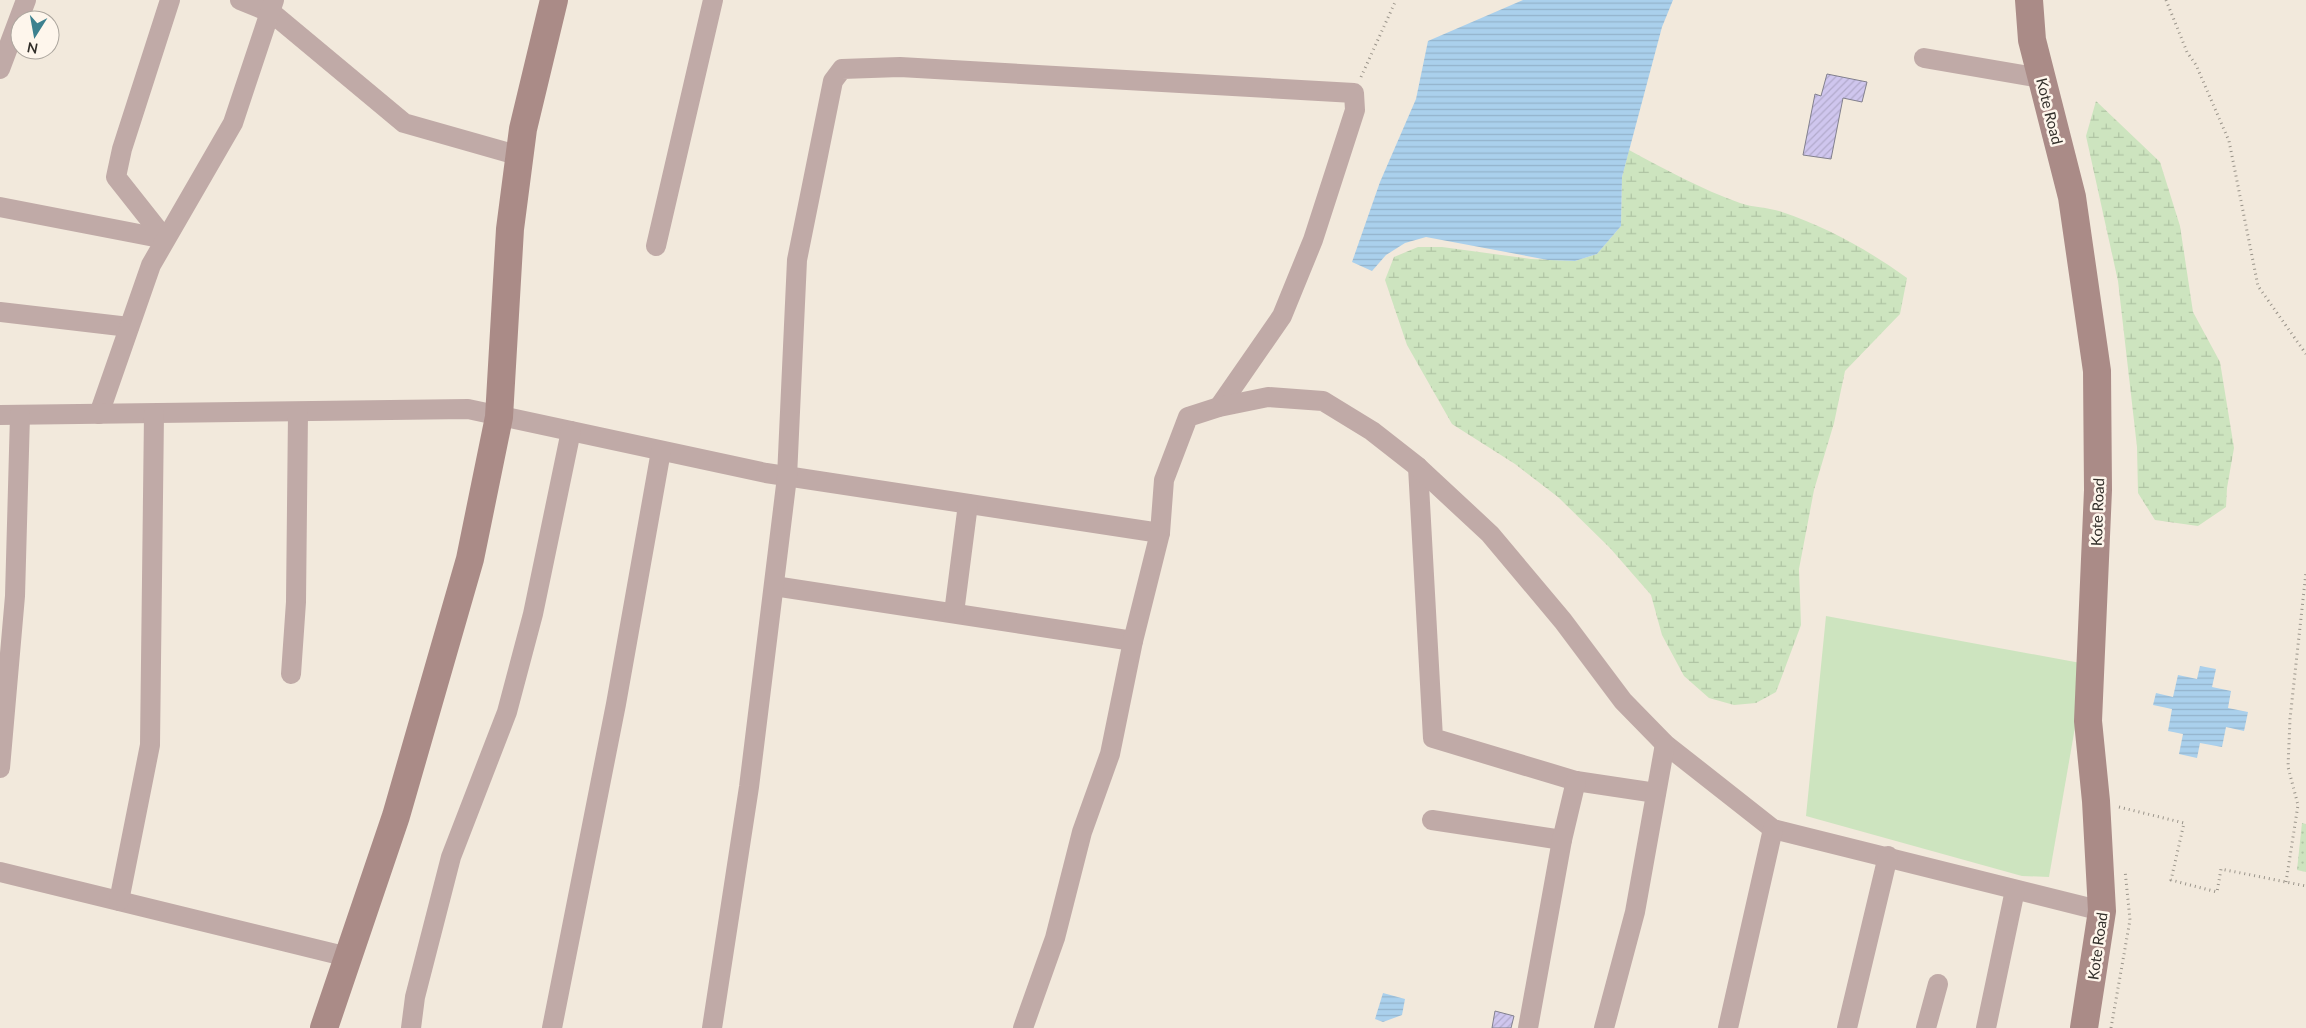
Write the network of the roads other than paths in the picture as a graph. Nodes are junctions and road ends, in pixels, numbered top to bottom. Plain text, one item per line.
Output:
1 (26, 0) edge
2 (170, 0) edge
3 (240, 0) edge
4 (554, 0) edge
5 (713, 0) edge
6 (2029, 0) edge
7 (272, 6) edge
8 (1924, 58) dead end
9 (0, 69) edge
10 (2041, 78) junction
11 (520, 156) junction
12 (0, 207) edge
13 (165, 239) junction
14 (656, 246) dead end
15 (0, 312) edge
16 (129, 327) junction
17 (1219, 407) junction
18 (298, 412) junction
19 (99, 414) junction
20 (154, 414) junction
21 (0, 415) edge
22 (20, 415) junction
23 (499, 416) junction
24 (571, 431) junction
25 (660, 451) junction
26 (1418, 467) junction
27 (787, 477) junction
28 (968, 504) junction
29 (1160, 533) junction
30 (774, 586) junction
31 (954, 613) junction
32 (1133, 641) junction
33 (291, 674) dead end
34 (1665, 744) junction
35 (0, 768) edge
36 (1576, 781) junction
37 (1656, 793) junction
38 (1432, 820) dead end
39 (1773, 829) junction
40 (1562, 840) junction
41 (1888, 856) junction
42 (0, 872) edge
43 (2015, 890) junction
44 (119, 901) junction
45 (2102, 911) junction
46 (348, 957) junction
47 (1938, 984) dead end
48 (324, 1028) edge
49 (411, 1028) edge
50 (552, 1028) edge
51 (712, 1028) edge
52 (1023, 1028) edge
53 (1528, 1028) edge
54 (1604, 1028) edge
55 (1728, 1028) edge
56 (1847, 1028) edge
57 (1926, 1028) edge
58 (1986, 1028) edge
59 (2084, 1028) edge

1 - 9 street
2 - 13 street
3 - 7 street
4 - 11 street
5 - 14 street
6 - 10 street, Kote Road, bridge
7 - 11 street
7 - 13 street
8 - 10 street
10 - 45 street, Kote Road, bridge
11 - 23 street
12 - 13 street
13 - 16 street
15 - 16 street
16 - 19 street
17 - 26 street
17 - 27 street
17 - 29 street
18 - 20 street
18 - 23 street
18 - 33 street
19 - 20 street
19 - 22 street
20 - 44 street
21 - 22 street
22 - 35 street
23 - 24 street
23 - 46 street
24 - 25 street
24 - 49 street
25 - 27 street
25 - 50 street
26 - 34 street
26 - 36 street
27 - 28 street
27 - 30 street
28 - 29 street
28 - 31 street
29 - 32 street
30 - 31 street
30 - 51 street
31 - 32 street
32 - 52 street
34 - 37 street
34 - 39 street
36 - 37 street
36 - 40 street
37 - 54 street
38 - 40 street
39 - 41 street
39 - 55 street
40 - 53 street
41 - 43 street
41 - 56 street
42 - 44 street
43 - 45 street
43 - 58 street
44 - 46 street
45 - 59 street, Kote Road, bridge
46 - 48 street
47 - 57 street

